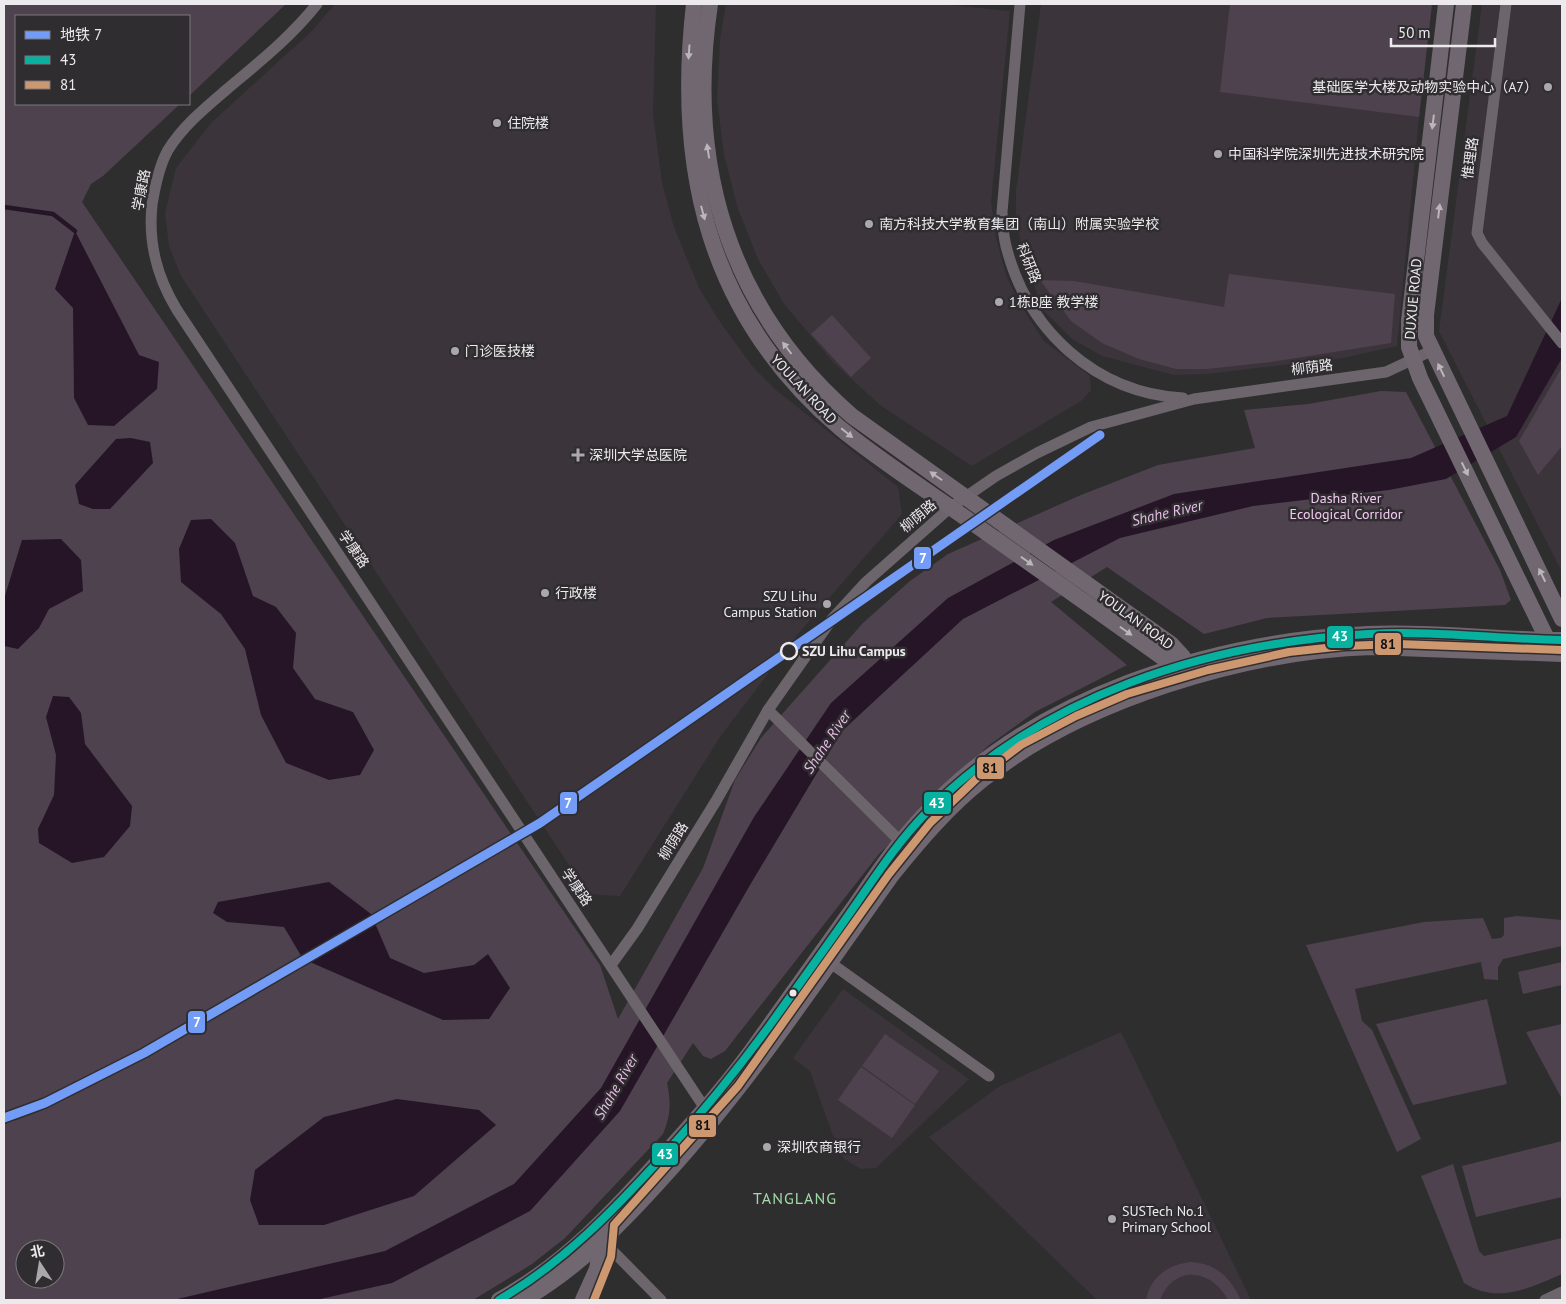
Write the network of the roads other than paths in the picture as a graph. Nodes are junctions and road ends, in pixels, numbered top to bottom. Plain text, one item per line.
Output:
1 (317, 4) edge
2 (694, 4) edge
3 (710, 4) edge
4 (1020, 4) edge
5 (1446, 4) edge
6 (1464, 4) edge
7 (1506, 4) edge
8 (1562, 344) edge
9 (1431, 351) junction
10 (1412, 360) junction
11 (1194, 399) junction
12 (965, 498) junction
13 (951, 507) junction
14 (1562, 619) edge
15 (1557, 647) edge
16 (1186, 670) junction
17 (770, 712) junction
18 (901, 842) junction
19 (825, 959) junction
20 (611, 964) junction
21 (989, 1076) dead end
22 (709, 1115) junction
23 (600, 1231) junction
24 (566, 1271) junction
25 (1562, 1292) edge
26 (584, 1297) edge
27 (499, 1300) edge
28 (523, 1300) edge
29 (661, 1300) edge
30 (1544, 1300) edge

1 - 20 street, 学康路
2 -> 13 street, YOULAN ROAD
12 -> 3 street, YOULAN ROAD
4 - 11 street, 科研路
5 -> 10 street, DUXUE ROAD
9 -> 6 street, DUXUE ROAD
7 - 8 street, 惟理路
9 - 10 street, 柳荫路
14 -> 9 street, DUXUE ROAD
10 - 11 street, 柳荫路
10 -> 15 street, DUXUE ROAD
11 - 12 street, 柳荫路
12 - 13 street, 柳荫路
12 - 16 street, YOULAN ROAD
13 -> 16 street, YOULAN ROAD
13 - 17 street, 柳荫路
15 - 16 street
16 - 18 street
16 - 19 street
17 - 18 street
17 - 20 street, 柳荫路
18 - 19 street
19 - 21 street
19 - 22 street
20 - 22 street, 学康路
22 - 23 street
23 - 24 street
23 - 26 street
23 - 27 street
23 - 29 street
24 - 26 street
24 - 28 street
25 - 30 street

